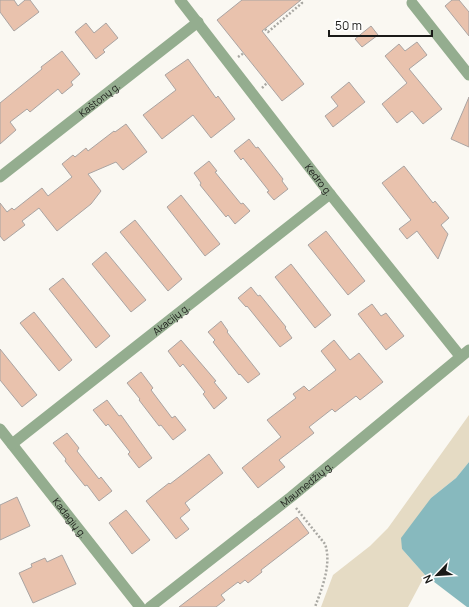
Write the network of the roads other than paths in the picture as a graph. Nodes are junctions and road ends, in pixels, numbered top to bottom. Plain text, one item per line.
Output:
1 (180, 0) edge
2 (412, 3) dead end
3 (198, 22) junction
4 (469, 75) edge
5 (0, 177) edge
6 (330, 194) junction
7 (465, 353) edge
8 (0, 429) edge
9 (12, 444) junction
10 (140, 607) edge
11 (150, 607) edge

1 - 3 street, Kedro g.
2 - 4 street
3 - 5 street, Kaštonų g.
3 - 6 street, Kedro g.
6 - 7 street, Kedro g.
6 - 9 street, Akacijų g.
7 - 11 street, Maumedžių g.
8 - 9 street, Kadagių g.
9 - 10 street, Kadagių g.

